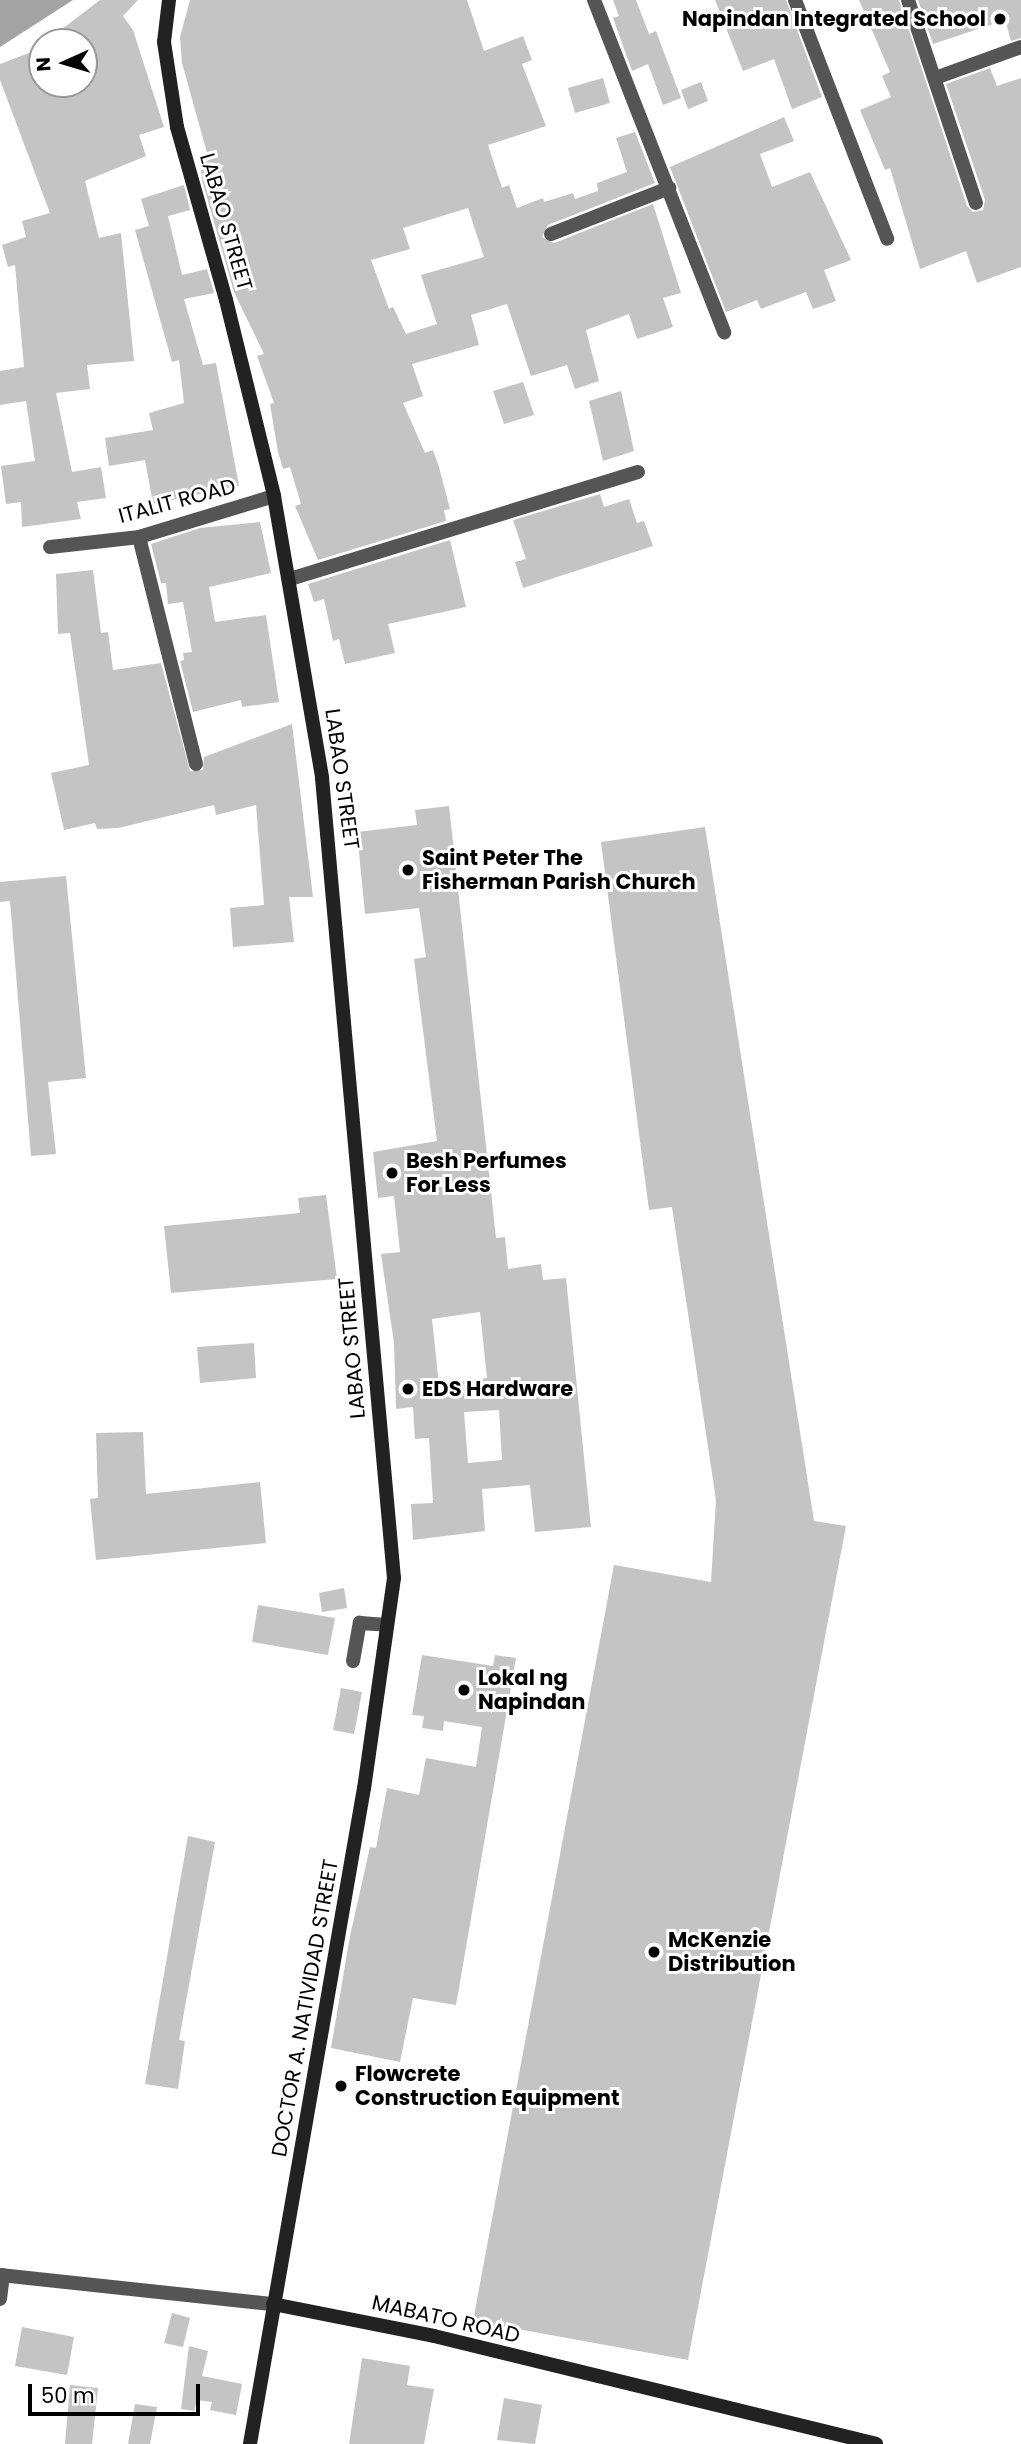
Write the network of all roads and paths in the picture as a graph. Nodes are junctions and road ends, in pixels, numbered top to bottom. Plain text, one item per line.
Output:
1 (169, 0) edge
2 (594, 0) edge
3 (795, 0) edge
4 (908, 0) edge
5 (1021, 47) edge
6 (937, 78) junction
7 (669, 188) junction
8 (976, 203) dead end
9 (551, 234) dead end
10 (887, 239) dead end
11 (724, 332) dead end
12 (638, 472) dead end
13 (274, 496) junction
14 (139, 537) junction
15 (50, 547) dead end
16 (290, 579) junction
17 (196, 764) dead end
18 (394, 1578) joint
19 (387, 1625) junction
20 (353, 1661) dead end
21 (1, 2275) edge
22 (0, 2299) edge
23 (273, 2304) junction
24 (250, 2444) edge
25 (876, 2444) edge

1 - 13 main road, LABAO STREET
2 - 7 street
3 - 10 street
4 - 6 street
5 - 6 street
6 - 8 street
7 - 9 street
7 - 11 street
12 - 16 street
13 - 14 street, ITALIT ROAD
13 - 16 main road, LABAO STREET
14 - 15 street, ITALIT ROAD
14 - 17 street
16 - 18 main road, LABAO STREET
18 - 19 main road, DOCTOR A. NATIVIDAD STREET
19 - 20 street
19 - 23 main road, DOCTOR A. NATIVIDAD STREET
21 - 22 street
21 - 23 street, MABATO ROAD
23 - 24 main road, DOCTOR A. NATIVIDAD STREET
23 - 25 main road, MABATO ROAD

